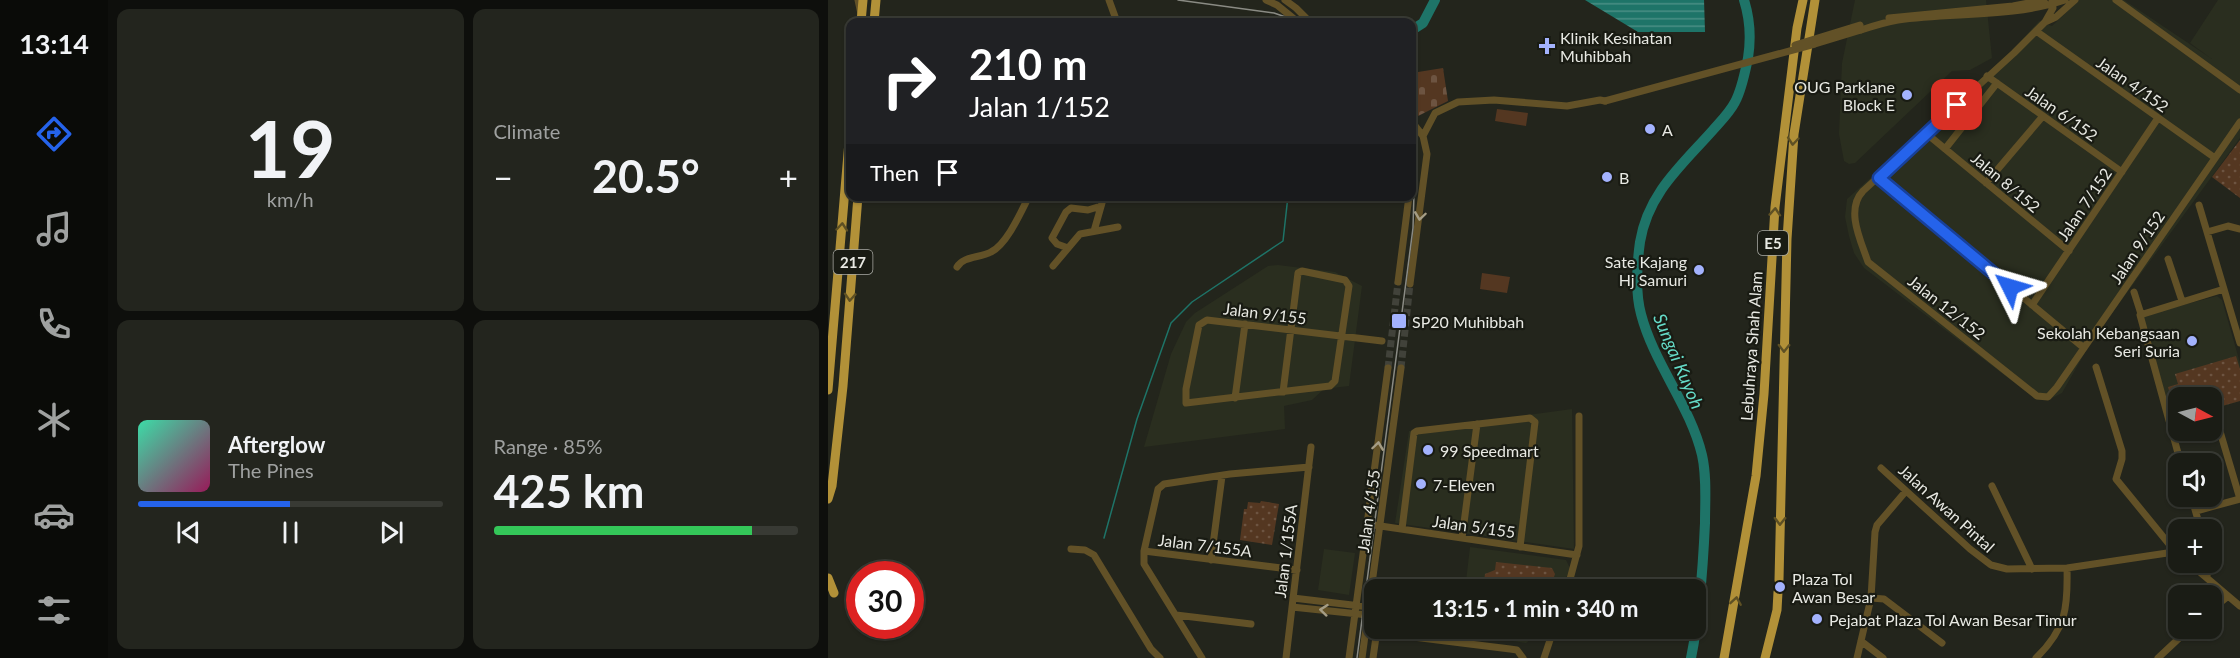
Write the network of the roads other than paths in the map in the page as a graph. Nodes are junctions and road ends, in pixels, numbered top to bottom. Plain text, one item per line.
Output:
1 (858, 0) edge
2 (863, 0) edge
3 (876, 0) edge
4 (1109, 0) edge
5 (1266, 0) edge
6 (1285, 0) edge
7 (1803, 0) edge
8 (1815, 0) edge
9 (2044, 0) edge
10 (2075, 0) edge
11 (2116, 0) edge
12 (2058, 1) edge
13 (1951, 14) junction
14 (861, 18) edge
15 (861, 18) edge
16 (874, 18) edge
17 (1116, 18) edge
18 (1293, 18) edge
19 (1306, 18) edge
20 (2046, 22) junction
21 (2036, 31) junction
22 (1987, 76) junction
23 (1997, 83) junction
24 (2240, 90) edge
25 (2043, 116) junction
26 (2158, 118) junction
27 (2240, 122) edge
28 (1416, 127) edge
29 (1927, 134) junction
30 (1423, 136) junction
31 (1945, 149) junction
32 (2215, 158) junction
33 (2122, 172) junction
34 (846, 177) edge
35 (1879, 178) junction
36 (1986, 183) junction
37 (858, 201) edge
38 (1026, 201) edge
39 (1102, 201) edge
40 (1407, 201) edge
41 (2199, 205) dead end
42 (1101, 206) junction
43 (1119, 227) dead end
44 (2240, 229) edge
45 (1094, 231) junction
46 (2207, 232) junction
47 (1068, 248) junction
48 (2068, 251) junction
49 (2168, 259) dead end
50 (1053, 266) dead end
51 (957, 267) dead end
52 (1398, 282) tunnel mouth
53 (1410, 284) tunnel mouth
54 (2224, 289) junction
55 (2133, 292) dead end
56 (2182, 301) junction
57 (2032, 305) junction
58 (2140, 316) junction
59 (1245, 324) junction
60 (1291, 330) junction
61 (2238, 330) edge
62 (1342, 336) junction
63 (1382, 340) dead end
64 (2240, 343) edge
65 (2084, 348) junction
66 (2096, 367) dead end
67 (1388, 368) tunnel mouth
68 (1401, 368) tunnel mouth
69 (2057, 387) joint
70 (828, 390) edge
71 (1283, 392) junction
72 (1235, 398) junction
73 (1580, 416) dead end
74 (1477, 424) junction
75 (2222, 438) edge
76 (1311, 447) dead end
77 (2178, 453) edge
78 (1309, 466) junction
79 (1881, 468) dead end
80 (1222, 476) junction
81 (1992, 486) dead end
82 (1906, 491) junction
83 (828, 499) edge
84 (2240, 499) edge
85 (2195, 507) edge
86 (2196, 511) junction
87 (2198, 519) edge
88 (1367, 524) junction
89 (1380, 526) junction
90 (1402, 529) junction
91 (1462, 538) junction
92 (2168, 543) edge
93 (1520, 547) junction
94 (1071, 549) dead end
95 (1144, 551) junction
96 (2168, 554) edge
97 (1577, 555) junction
98 (1211, 560) junction
99 (2067, 568) junction
100 (2032, 569) junction
101 (1297, 570) junction
102 (2202, 573) edge
103 (2207, 573) edge
104 (2207, 577) junction
105 (828, 578) edge
106 (1373, 579) edge
107 (1570, 579) edge
108 (1779, 580) dead end
109 (1778, 592) dead end
110 (834, 593) dead end
111 (2227, 597) junction
112 (1293, 598) junction
113 (1871, 598) junction
114 (2222, 601) edge
115 (2240, 606) edge
116 (1292, 607) junction
117 (1356, 610) junction
118 (1364, 611) edge
119 (1176, 615) junction
120 (1251, 624) dead end
121 (1364, 639) edge
122 (1550, 639) edge
123 (2178, 639) edge
124 (1861, 641) junction
125 (1942, 643) dead end
126 (2041, 656) edge
127 (1157, 658) edge
128 (1202, 658) edge
129 (1286, 658) edge
130 (1349, 658) edge
131 (1362, 658) edge
132 (1373, 658) edge
133 (1523, 658) edge
134 (1544, 658) edge
135 (1724, 658) edge
136 (1765, 658) edge
137 (1857, 658) edge
138 (1883, 658) edge
139 (2158, 658) edge

1 - 14 street
2 - 15 highway
3 - 16 highway
4 - 17 street
5 - 18 street
6 - 19 street
135 -> 7 highway, Lebuhraya Shah Alam / E5
8 -> 108 highway, Lebuhraya Shah Alam / E5
9 - 13 street
10 - 20 street
11 - 24 street
12 - 13 street
12 - 20 street
13 - 30 street, bridge
20 - 21 street
21 - 22 street
21 - 26 street, Jalan 4/152
22 - 23 street, Jalan 6/152
22 - 29 street
23 - 25 street, Jalan 6/152
23 - 31 street
25 - 33 street, Jalan 6/152
25 - 36 street
26 - 32 street, Jalan 4/152
26 - 33 street, Jalan 7/152
27 - 32 street, Jalan 9/152
28 - 30 street
29 - 31 street, Jalan 8/152
29 - 35 street
30 -> 53 street
31 - 36 street, Jalan 8/152
32 - 65 street, Jalan 9/152
33 - 48 street, Jalan 7/152
70 -> 34 highway, 217
35 - 57 street
35 - 69 street, Jalan 12/152
36 - 48 street, Jalan 8/152
37 -> 83 highway, 217
38 - 51 street
39 - 42 street
40 - 52 street
41 - 46 street
42 - 45 street
42 - 47 street
43 - 45 street
44 - 46 street
45 - 47 street
46 - 54 street
47 - 50 street
48 - 57 street, Jalan 7/152
49 - 56 street
54 - 56 street
54 - 61 street
55 - 58 street
56 - 58 street
57 - 65 street
58 - 77 street
59 - 60 street, Jalan 9/155
59 - 72 street
59 - 72 street, Jalan 9/155
60 - 62 street, Jalan 9/155
60 - 62 street
60 - 71 street
61 - 64 street
62 - 63 street, Jalan 9/155
62 - 71 street, Jalan 9/155
65 - 69 street, Jalan 9/152
66 - 92 street
88 -> 67 street, Jalan 4/155
68 - 89 street, Jalan 4/155
71 - 72 street, Jalan 9/155
73 - 97 street
74 - 90 street
74 - 91 street
74 - 93 street
75 - 84 street
76 - 78 street, Jalan 1/155A
78 - 80 street
78 - 101 street, Jalan 1/155A
79 - 82 street, Jalan Awan Pintal
80 - 95 street
80 - 98 street
81 - 100 street
82 - 100 street, Jalan Awan Pintal
82 - 113 street
84 - 86 street
85 - 86 street
86 - 87 street
88 - 89 street, Jalan 5/155
88 - 117 street, Jalan 4/155
89 - 90 street, Jalan 5/155
89 - 106 street, Jalan 4/155
90 - 91 street, Jalan 5/155
91 - 93 street, Jalan 5/155
93 - 97 street, Jalan 5/155
94 - 127 street
95 - 98 street, Jalan 7/155A
95 - 119 street
96 - 99 street, Jalan Awan Pintal
97 - 107 street
98 - 101 street, Jalan 7/155A
99 - 100 street, Jalan Awan Pintal
99 - 126 street
101 - 112 street, Jalan 1/155A
102 - 104 street
103 - 104 street
104 - 111 street
105 - 110 highway
109 - 136 highway
111 - 114 street
111 - 115 street
112 - 116 street, Jalan 1/155A
112 - 117 street
113 - 124 street
113 - 125 street
117 -> 116 street
116 - 129 street, Jalan 1/155A
117 - 118 street
117 - 130 street, Jalan 4/155
119 - 120 street
119 - 128 street
121 - 131 street, Jalan 4/155
122 - 134 street
123 - 139 street
124 - 137 street
124 - 138 street
132 - 133 street

